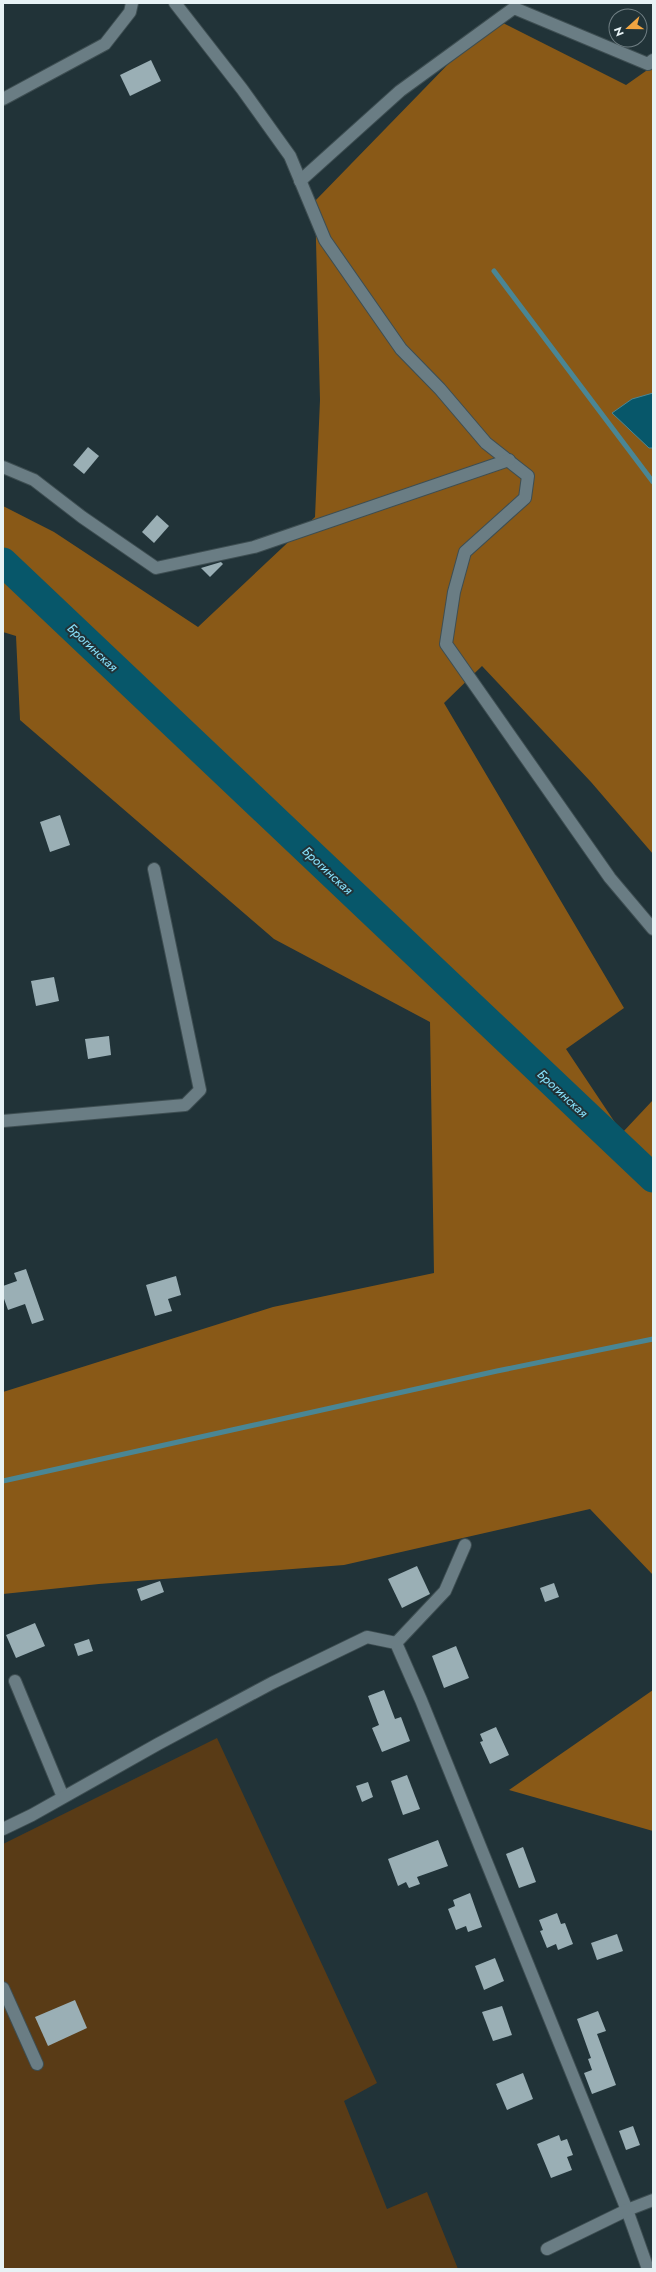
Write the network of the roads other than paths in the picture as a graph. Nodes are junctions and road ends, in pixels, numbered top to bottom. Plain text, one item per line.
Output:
1 (132, 3) edge
2 (176, 3) edge
3 (653, 60) edge
4 (3, 99) edge
5 (300, 181) junction
6 (509, 460) junction
7 (3, 467) edge
8 (154, 869) dead end
9 (653, 929) edge
10 (3, 1121) edge
11 (465, 1545) dead end
12 (396, 1643) junction
13 (15, 1681) dead end
14 (63, 1797) junction
15 (3, 1829) edge
16 (3, 1988) edge
17 (37, 2064) dead end
18 (653, 2200) edge
19 (627, 2210) junction
20 (547, 2250) dead end
21 (648, 2269) edge

1 - 4 street
2 - 5 street
3 - 5 street
5 - 6 street
6 - 7 street
6 - 9 street
8 - 10 street
11 - 12 street
12 - 14 street
12 - 19 street
13 - 14 street
14 - 15 street
16 - 17 street
18 - 19 street
19 - 20 street
19 - 21 street

